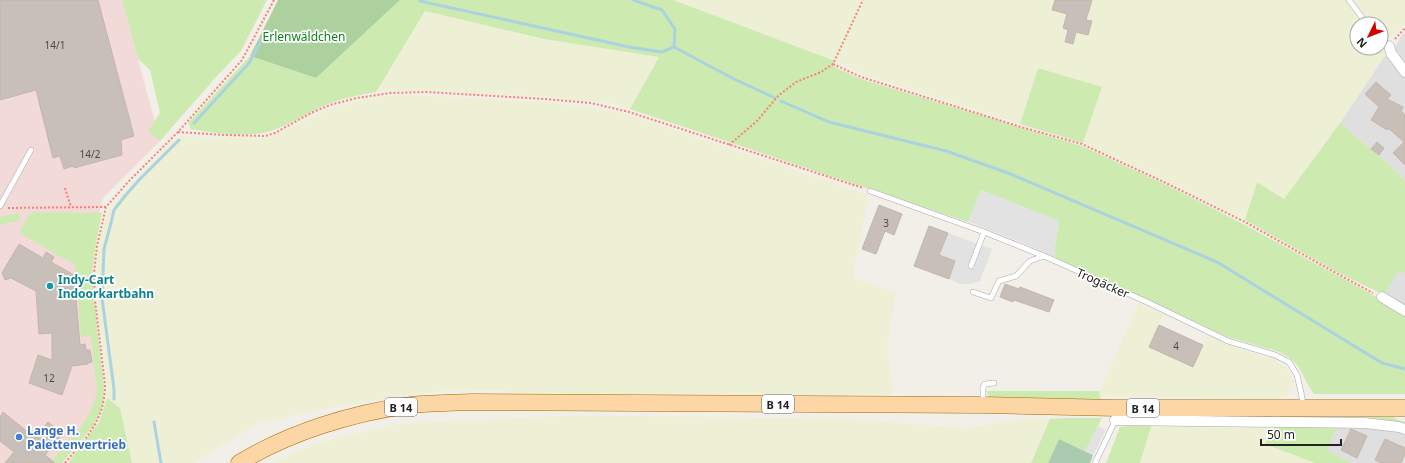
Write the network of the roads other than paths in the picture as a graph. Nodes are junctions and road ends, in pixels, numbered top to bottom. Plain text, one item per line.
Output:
1 (1349, 0) edge
2 (1361, 16) edge
3 (1389, 50) edge
4 (1405, 72) edge
5 (31, 150) dead end
6 (870, 191) road end
7 (3, 207) edge
8 (984, 232) junction
9 (1044, 256) junction
10 (971, 266) dead end
11 (973, 292) dead end
12 (1382, 297) road end
13 (1405, 312) edge
14 (994, 383) dead end
15 (983, 405) junction
16 (1303, 408) junction
17 (1405, 408) edge
18 (1116, 414) junction
19 (1405, 429) edge
20 (239, 463) edge
21 (1095, 463) edge

1 - 2 lane
3 - 4 street
5 - 7 lane
6 - 8 lane, Trogäcker
8 - 9 lane, Trogäcker
8 - 10 lane
9 - 11 lane
9 - 16 lane, Trogäcker
12 - 13 street
14 - 15 lane
15 - 18 main road, B 14
15 - 20 main road, B 14
16 - 17 main road, B 14
16 - 18 main road, B 14
18 - 19 street
18 - 21 lane

